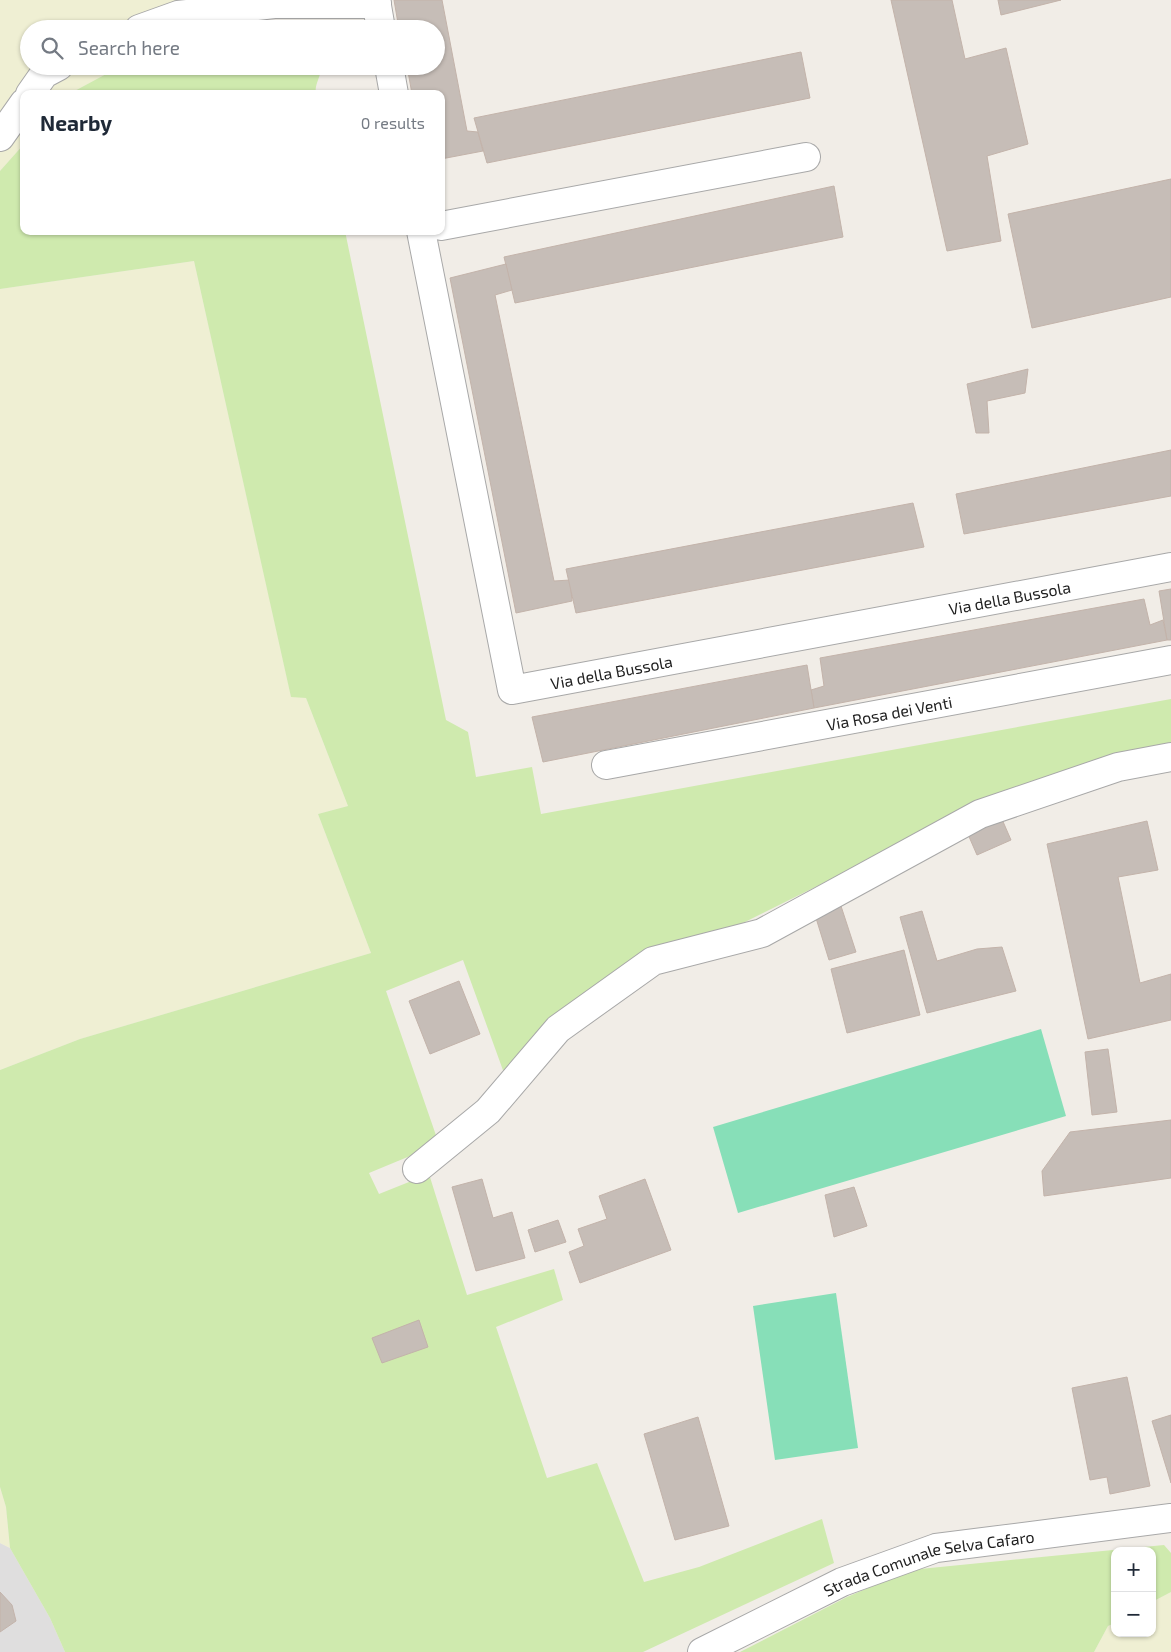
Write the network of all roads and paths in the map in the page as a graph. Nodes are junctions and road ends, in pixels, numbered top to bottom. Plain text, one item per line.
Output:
1 (378, 11) edge
2 (164, 20) edge
3 (43, 75) edge
4 (391, 75) edge
5 (33, 90) edge
6 (393, 90) edge
7 (20, 109) edge
8 (0, 137) edge
9 (806, 157) dead end
10 (445, 225) edge
11 (422, 235) edge
12 (1171, 567) edge
13 (1171, 660) edge
14 (1171, 757) edge
15 (606, 765) dead end
16 (417, 1169) dead end
17 (1171, 1518) edge
18 (702, 1652) edge

1 - 2 street
3 - 5 street
4 - 6 street
7 - 8 street
9 - 10 street
11 - 12 street, Via della Bussola
13 - 15 street, Via Rosa dei Venti
14 - 16 street
17 - 18 street, Strada Comunale Selva Cafaro

